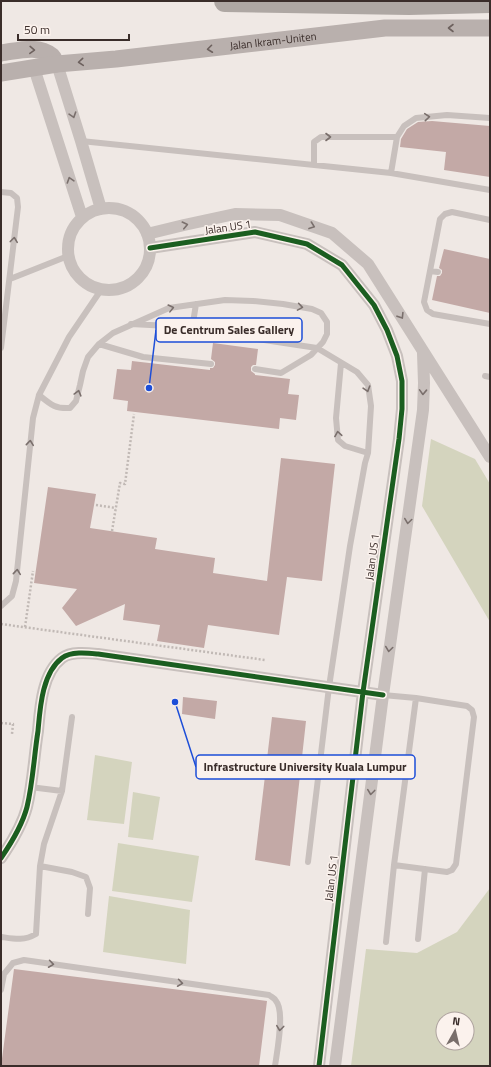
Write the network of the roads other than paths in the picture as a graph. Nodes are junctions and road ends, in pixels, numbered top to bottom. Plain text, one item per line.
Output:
1 (225, 1) edge
2 (490, 2) edge
3 (490, 28) edge
4 (1, 53) edge
5 (57, 64) junction
6 (34, 68) junction
7 (1, 73) edge
8 (490, 118) edge
9 (397, 137) junction
10 (81, 141) junction
11 (314, 165) junction
12 (391, 174) junction
13 (490, 190) edge
14 (1, 192) edge
15 (101, 209) junction
16 (82, 217) junction
17 (490, 220) edge
18 (147, 234) junction
19 (150, 248) junction
20 (68, 256) junction
21 (430, 270) junction
22 (438, 272) dead end
23 (10, 279) junction
24 (101, 290) junction
25 (196, 304) junction
26 (131, 324) junction
27 (490, 324) edge
28 (192, 329) junction
29 (98, 344) junction
30 (1, 348) edge
31 (318, 348) junction
32 (423, 353) junction
33 (341, 363) junction
34 (211, 364) dead end
35 (255, 369) dead end
36 (39, 395) junction
37 (368, 454) junction
38 (490, 457) edge
39 (1, 606) edge
40 (329, 688) junction
41 (363, 692) junction
42 (383, 695) junction
43 (416, 698) junction
44 (72, 717) dead end
45 (30, 787) junction
46 (62, 791) junction
47 (1, 858) edge
48 (308, 862) dead end
49 (394, 865) junction
50 (40, 866) junction
51 (425, 869) junction
52 (88, 914) dead end
53 (2, 938) edge
54 (418, 940) dead end
55 (386, 942) dead end
56 (1, 990) edge
57 (275, 1066) edge
58 (319, 1066) edge
59 (335, 1066) edge

1 - 2 highway
3 -> 5 main road, Jalan Ikram-Uniten
4 -> 5 main road
5 - 6 main road, Jalan Ikram-Uniten
5 -> 10 street
6 - 7 main road, Jalan Ikram-Uniten
16 -> 6 street
9 -> 8 lane
11 -> 9 lane
9 - 12 lane
10 - 11 lane
10 - 15 street
11 - 12 lane
12 - 13 lane
23 -> 14 lane
15 - 16 street
15 - 18 street
16 - 20 street
17 - 21 lane
18 - 19 street
18 -> 32 street, Jalan US 1
19 - 24 street
19 - 41 street, Jalan US 1
20 - 23 lane
20 - 24 street
21 - 22 lane
21 - 27 lane
23 - 30 lane
24 - 36 lane
26 -> 25 lane
25 - 28 lane
25 -> 31 lane
26 - 28 lane
26 - 29 lane
28 - 31 lane
29 - 34 lane
36 -> 29 lane
31 - 33 lane
31 - 35 lane
32 - 38 street
32 -> 42 street, Jalan US 1
33 -> 37 lane
37 -> 33 lane
39 -> 36 lane
37 - 40 lane
40 - 41 street
40 - 45 street
40 - 48 lane
41 - 42 street
41 - 58 street, Jalan US 1
42 - 43 lane
42 -> 59 street, Jalan US 1
43 - 49 lane
43 - 51 lane
44 - 46 lane
45 - 46 lane
45 - 47 street
46 - 50 lane
49 - 51 lane
49 - 55 lane
50 - 52 lane
50 - 53 lane
51 - 54 lane
56 -> 57 lane

